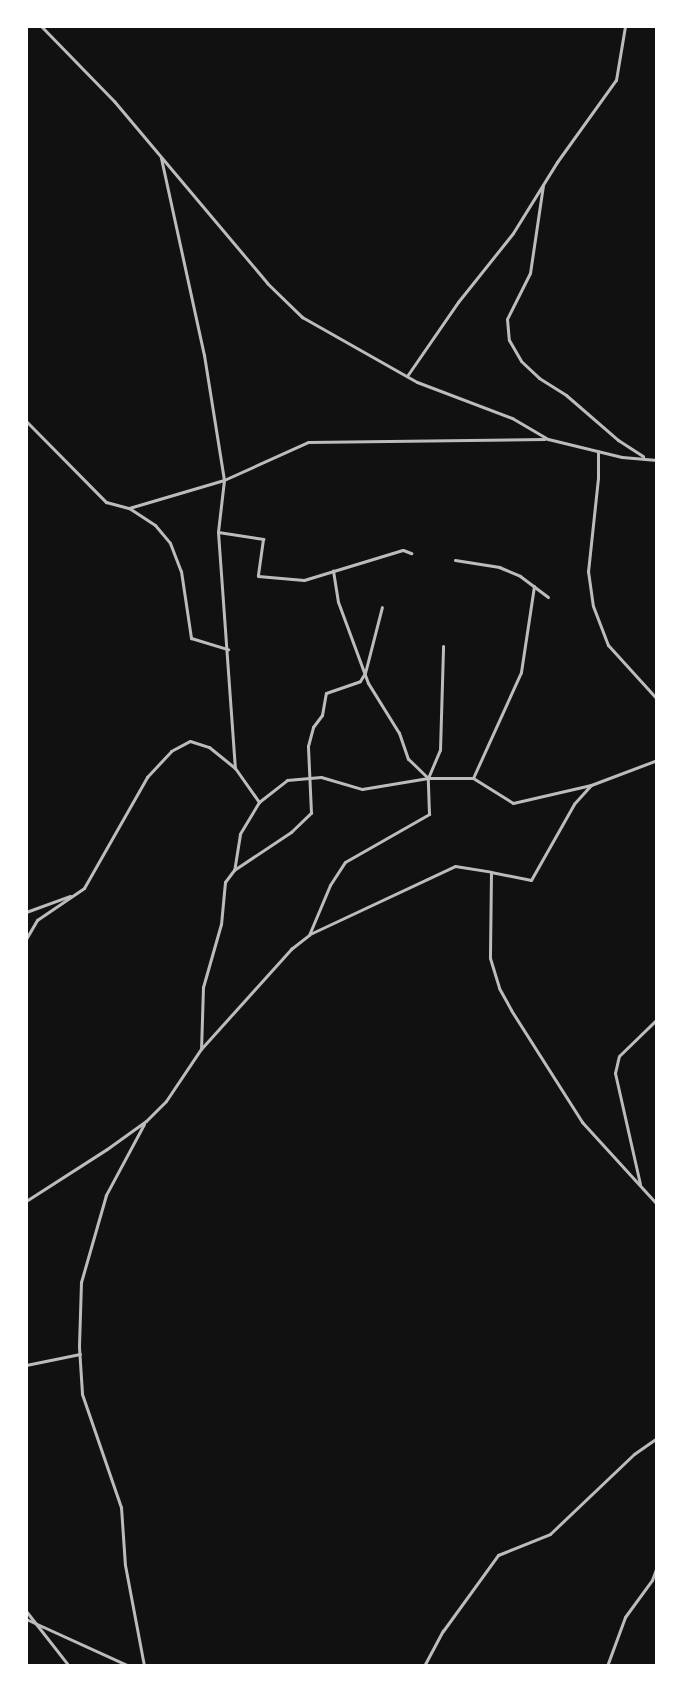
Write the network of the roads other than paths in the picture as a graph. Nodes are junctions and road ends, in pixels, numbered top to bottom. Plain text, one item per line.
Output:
1 (41, 26) edge
2 (625, 26) edge
3 (161, 158) junction
4 (543, 185) junction
5 (407, 376) junction
6 (26, 421) edge
7 (548, 439) junction
8 (598, 451) junction
9 (646, 458) junction
10 (657, 460) edge
11 (224, 480) junction
12 (129, 508) junction
13 (218, 532) junction
14 (411, 553) dead end
15 (455, 560) dead end
16 (333, 570) junction
17 (534, 586) junction
18 (548, 597) dead end
19 (382, 607) dead end
20 (443, 646) dead end
21 (228, 649) junction
22 (365, 673) junction
23 (657, 699) edge
24 (657, 760) edge
25 (235, 768) junction
26 (312, 778) junction
27 (428, 778) junction
28 (473, 778) junction
29 (591, 785) junction
30 (259, 802) junction
31 (234, 870) junction
32 (491, 872) junction
33 (84, 888) junction
34 (26, 912) edge
35 (309, 935) junction
36 (26, 939) edge
37 (657, 1019) edge
38 (201, 1049) junction
39 (146, 1121) junction
40 (641, 1187) junction
41 (26, 1201) edge
42 (657, 1204) edge
43 (80, 1354) junction
44 (26, 1365) edge
45 (657, 1438) edge
46 (657, 1566) edge
47 (26, 1611) edge
48 (26, 1619) edge
49 (34, 1623) junction
50 (69, 1666) edge
51 (129, 1666) edge
52 (144, 1666) edge
53 (424, 1666) edge
54 (607, 1666) edge

1 - 3 street
2 - 4 street
3 - 5 street
3 - 11 street
4 - 5 street
4 - 9 street
5 - 7 street
6 - 12 street
7 - 8 street
7 - 11 street
8 - 9 street
8 - 23 street
9 - 10 street
11 - 12 street
11 - 13 street
12 - 21 street
13 - 16 street
13 - 21 street
14 - 16 street
15 - 17 street
16 - 22 street
17 - 18 street
17 - 28 street
19 - 22 street
20 - 27 street
21 - 25 street
22 - 26 street
22 - 27 street
24 - 29 street
25 - 30 street
25 - 33 street
26 - 27 street
26 - 30 street
26 - 31 street
27 - 28 street
27 - 35 street
28 - 29 street
29 - 32 street
30 - 31 street
31 - 38 street
32 - 35 street
32 - 40 street
33 - 34 street
33 - 36 street
35 - 38 street
37 - 40 street
38 - 39 street
39 - 41 street
39 - 43 street
40 - 42 street
43 - 44 street
43 - 52 street
45 - 53 street
46 - 54 street
47 - 49 street
48 - 49 street
49 - 50 street
49 - 51 street

